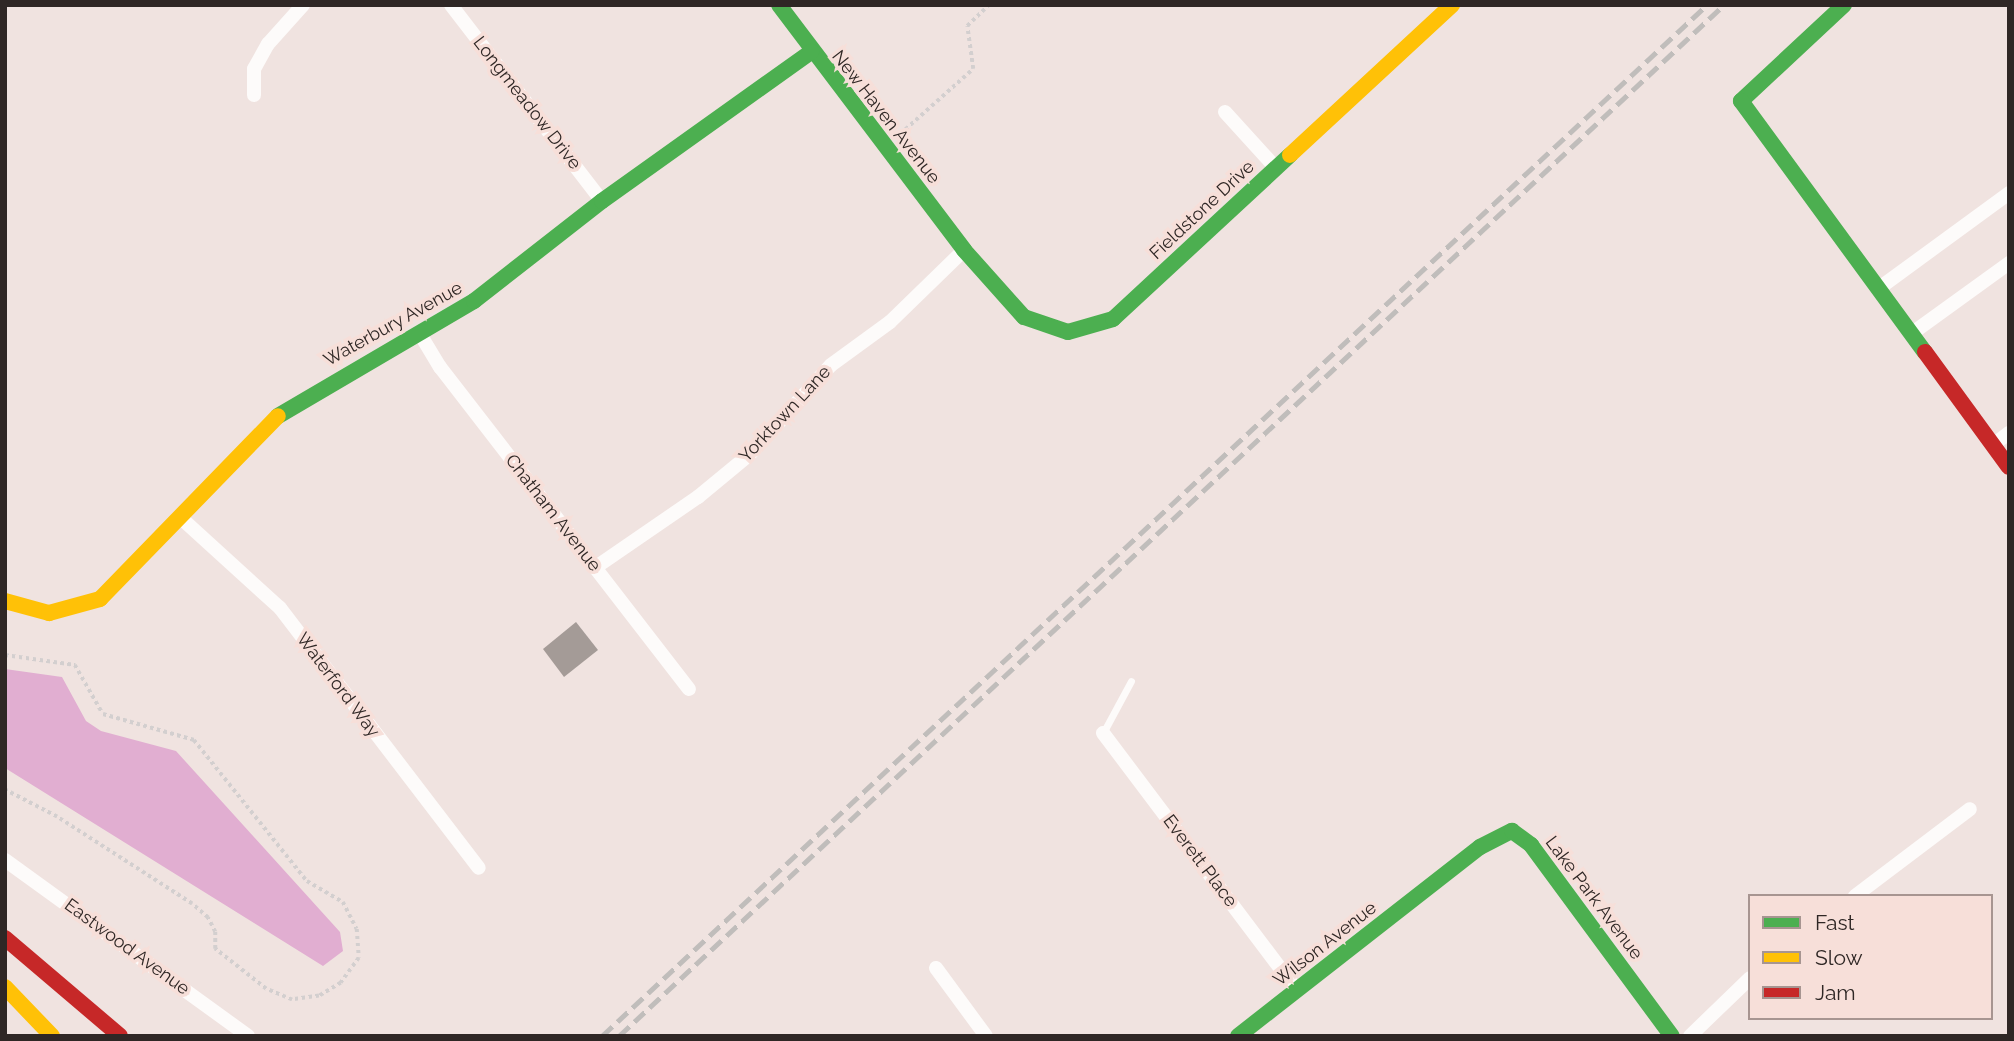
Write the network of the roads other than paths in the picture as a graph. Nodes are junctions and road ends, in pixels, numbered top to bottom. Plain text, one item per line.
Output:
1 (303, 5) edge
2 (451, 5) edge
3 (779, 5) edge
4 (1451, 5) edge
5 (1844, 5) edge
6 (811, 52) junction
7 (254, 95) dead end
8 (1225, 112) dead end
9 (1276, 168) junction
10 (2009, 192) edge
11 (602, 201) junction
12 (964, 250) junction
13 (2009, 263) edge
14 (1878, 289) junction
15 (420, 334) junction
16 (1911, 334) junction
17 (2009, 433) edge
18 (1993, 445) junction
19 (2009, 467) edge
20 (181, 518) junction
21 (596, 567) junction
22 (5, 601) edge
23 (1131, 681) dead end
24 (689, 689) dead end
25 (1103, 733) joint
26 (1970, 809) dead end
27 (5, 860) edge
28 (479, 868) dead end
29 (1434, 883) joint
30 (1858, 894) edge
31 (5, 938) edge
32 (936, 968) dead end
33 (1748, 980) edge
34 (5, 987) edge
35 (1297, 990) junction
36 (52, 1036) edge
37 (120, 1036) edge
38 (247, 1036) edge
39 (986, 1036) edge
40 (1238, 1036) edge
41 (1672, 1036) edge
42 (1690, 1036) edge

1 - 7 street
2 - 11 street, Longmeadow Drive
3 - 6 street, New Haven Avenue
4 - 9 street, Fieldstone Drive
5 - 14 street
6 - 11 street, Waterbury Avenue
6 - 12 street, New Haven Avenue
8 - 9 street
9 - 12 street, Fieldstone Drive
10 - 14 street
11 - 15 street, Waterbury Avenue
12 - 21 street, Yorktown Lane
13 - 16 street
14 - 16 street
15 - 20 street, Waterbury Avenue
15 - 21 street, Chatham Avenue
16 - 18 street
17 - 18 street
18 - 19 street
20 - 22 street, Waterbury Avenue
20 - 28 street, Waterford Way
21 - 24 street, Chatham Avenue
23 - 25 lane
25 - 35 street, Everett Place
26 - 30 street
27 - 38 street, Eastwood Avenue
29 - 35 street, Wilson Avenue
29 - 41 street, Lake Park Avenue
31 - 37 street
32 - 39 street
33 - 42 street
34 - 36 street
35 - 40 street, Wilson Avenue

